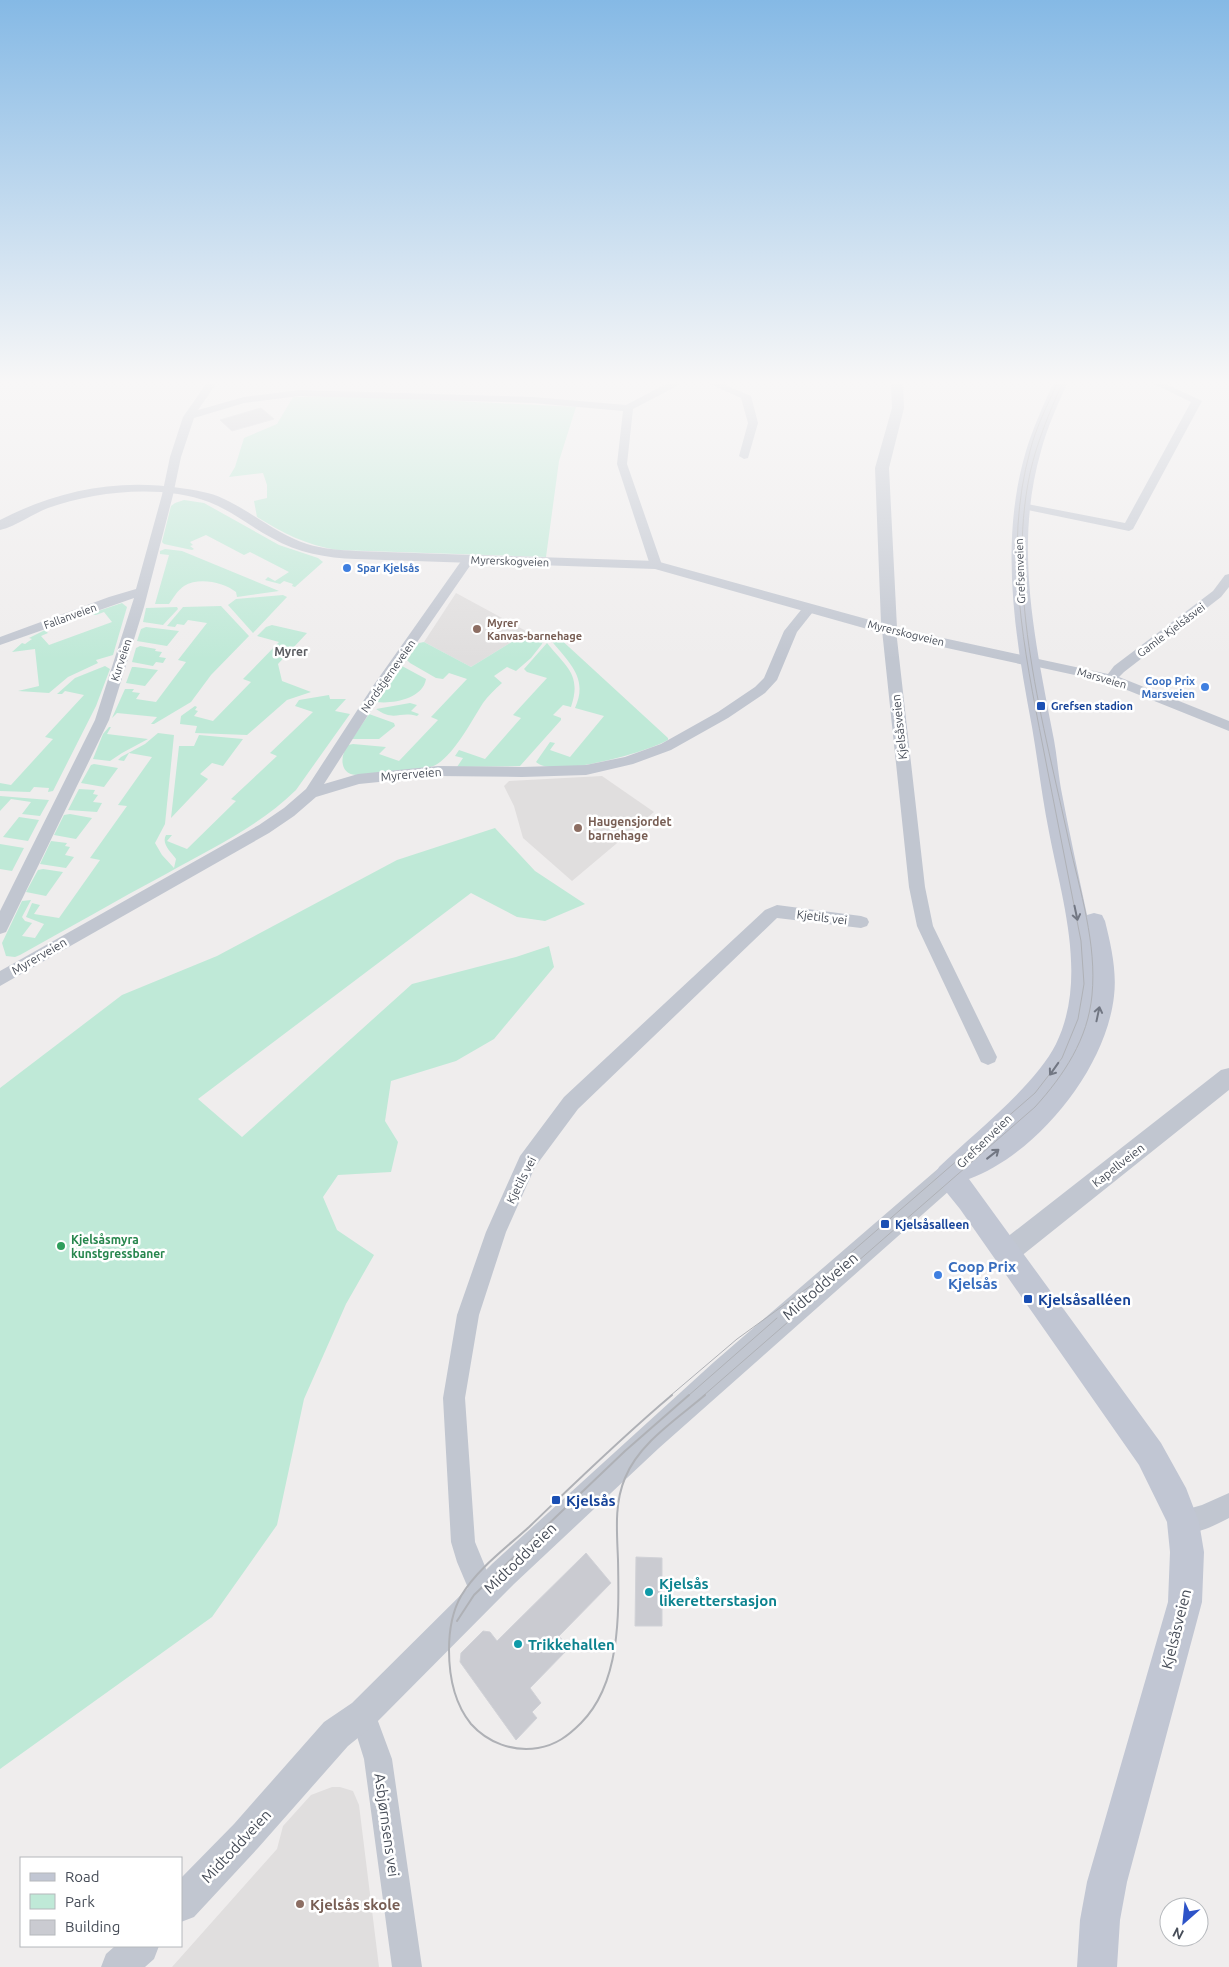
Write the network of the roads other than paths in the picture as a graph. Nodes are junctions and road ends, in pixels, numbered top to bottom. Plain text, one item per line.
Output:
1 (171, 476) edge
2 (626, 476) edge
3 (882, 476) edge
4 (1028, 476) edge
5 (1157, 476) edge
6 (167, 490) junction
7 (1022, 506) junction
8 (0, 526) edge
9 (468, 560) junction
10 (656, 565) junction
11 (1229, 578) edge
12 (141, 592) junction
13 (810, 608) junction
14 (889, 630) junction
15 (0, 641) edge
16 (1029, 660) junction
17 (1111, 679) junction
18 (1229, 726) edge
19 (311, 793) junction
20 (861, 922) dead end
21 (0, 928) edge
22 (0, 979) edge
23 (988, 1057) dead end
24 (1229, 1077) edge
25 (949, 1175) junction
26 (1006, 1253) junction
27 (1229, 1505) edge
28 (1183, 1522) junction
29 (483, 1594) junction
30 (363, 1714) junction
31 (182, 1903) edge
32 (140, 1947) edge
33 (119, 1967) edge
34 (407, 1967) edge
35 (1097, 1967) edge

1 - 6 street, Kurveien
2 - 10 street
3 - 14 street, Kjelsåsveien
4 - 7 main road, Grefsenveien
5 - 7 street
6 - 8 street, Myrerskogveien
6 - 9 street, Myrerskogveien
6 - 12 street, Kurveien
7 - 16 main road, Grefsenveien
9 - 10 street, Myrerskogveien
9 - 19 street, Nordstjerneveien
10 - 13 street, Myrerskogveien
11 - 17 street, Gamle Kjelsåsvei
12 - 15 street, Fallanveien
12 - 21 street, Kurveien
13 - 14 street, Myrerskogveien
13 - 19 street, Myrerveien
14 - 16 street, Myrerskogveien
14 - 23 street, Kjelsåsveien
16 - 17 street, Marsveien
16 - 25 main road, Grefsenveien
17 - 18 street, Marsveien
19 - 22 street, Myrerveien
20 - 29 street, Kjetils vei
24 - 26 street, Kapellveien
25 - 26 main road, Kjelsåsveien
25 - 29 street, Midtoddveien
26 - 28 main road, Kjelsåsveien
27 - 28 street
28 - 35 main road, Kjelsåsveien
29 - 30 street, Midtoddveien
30 - 31 street, Midtoddveien
30 - 34 street, Asbjørnsens vei
32 - 33 street

